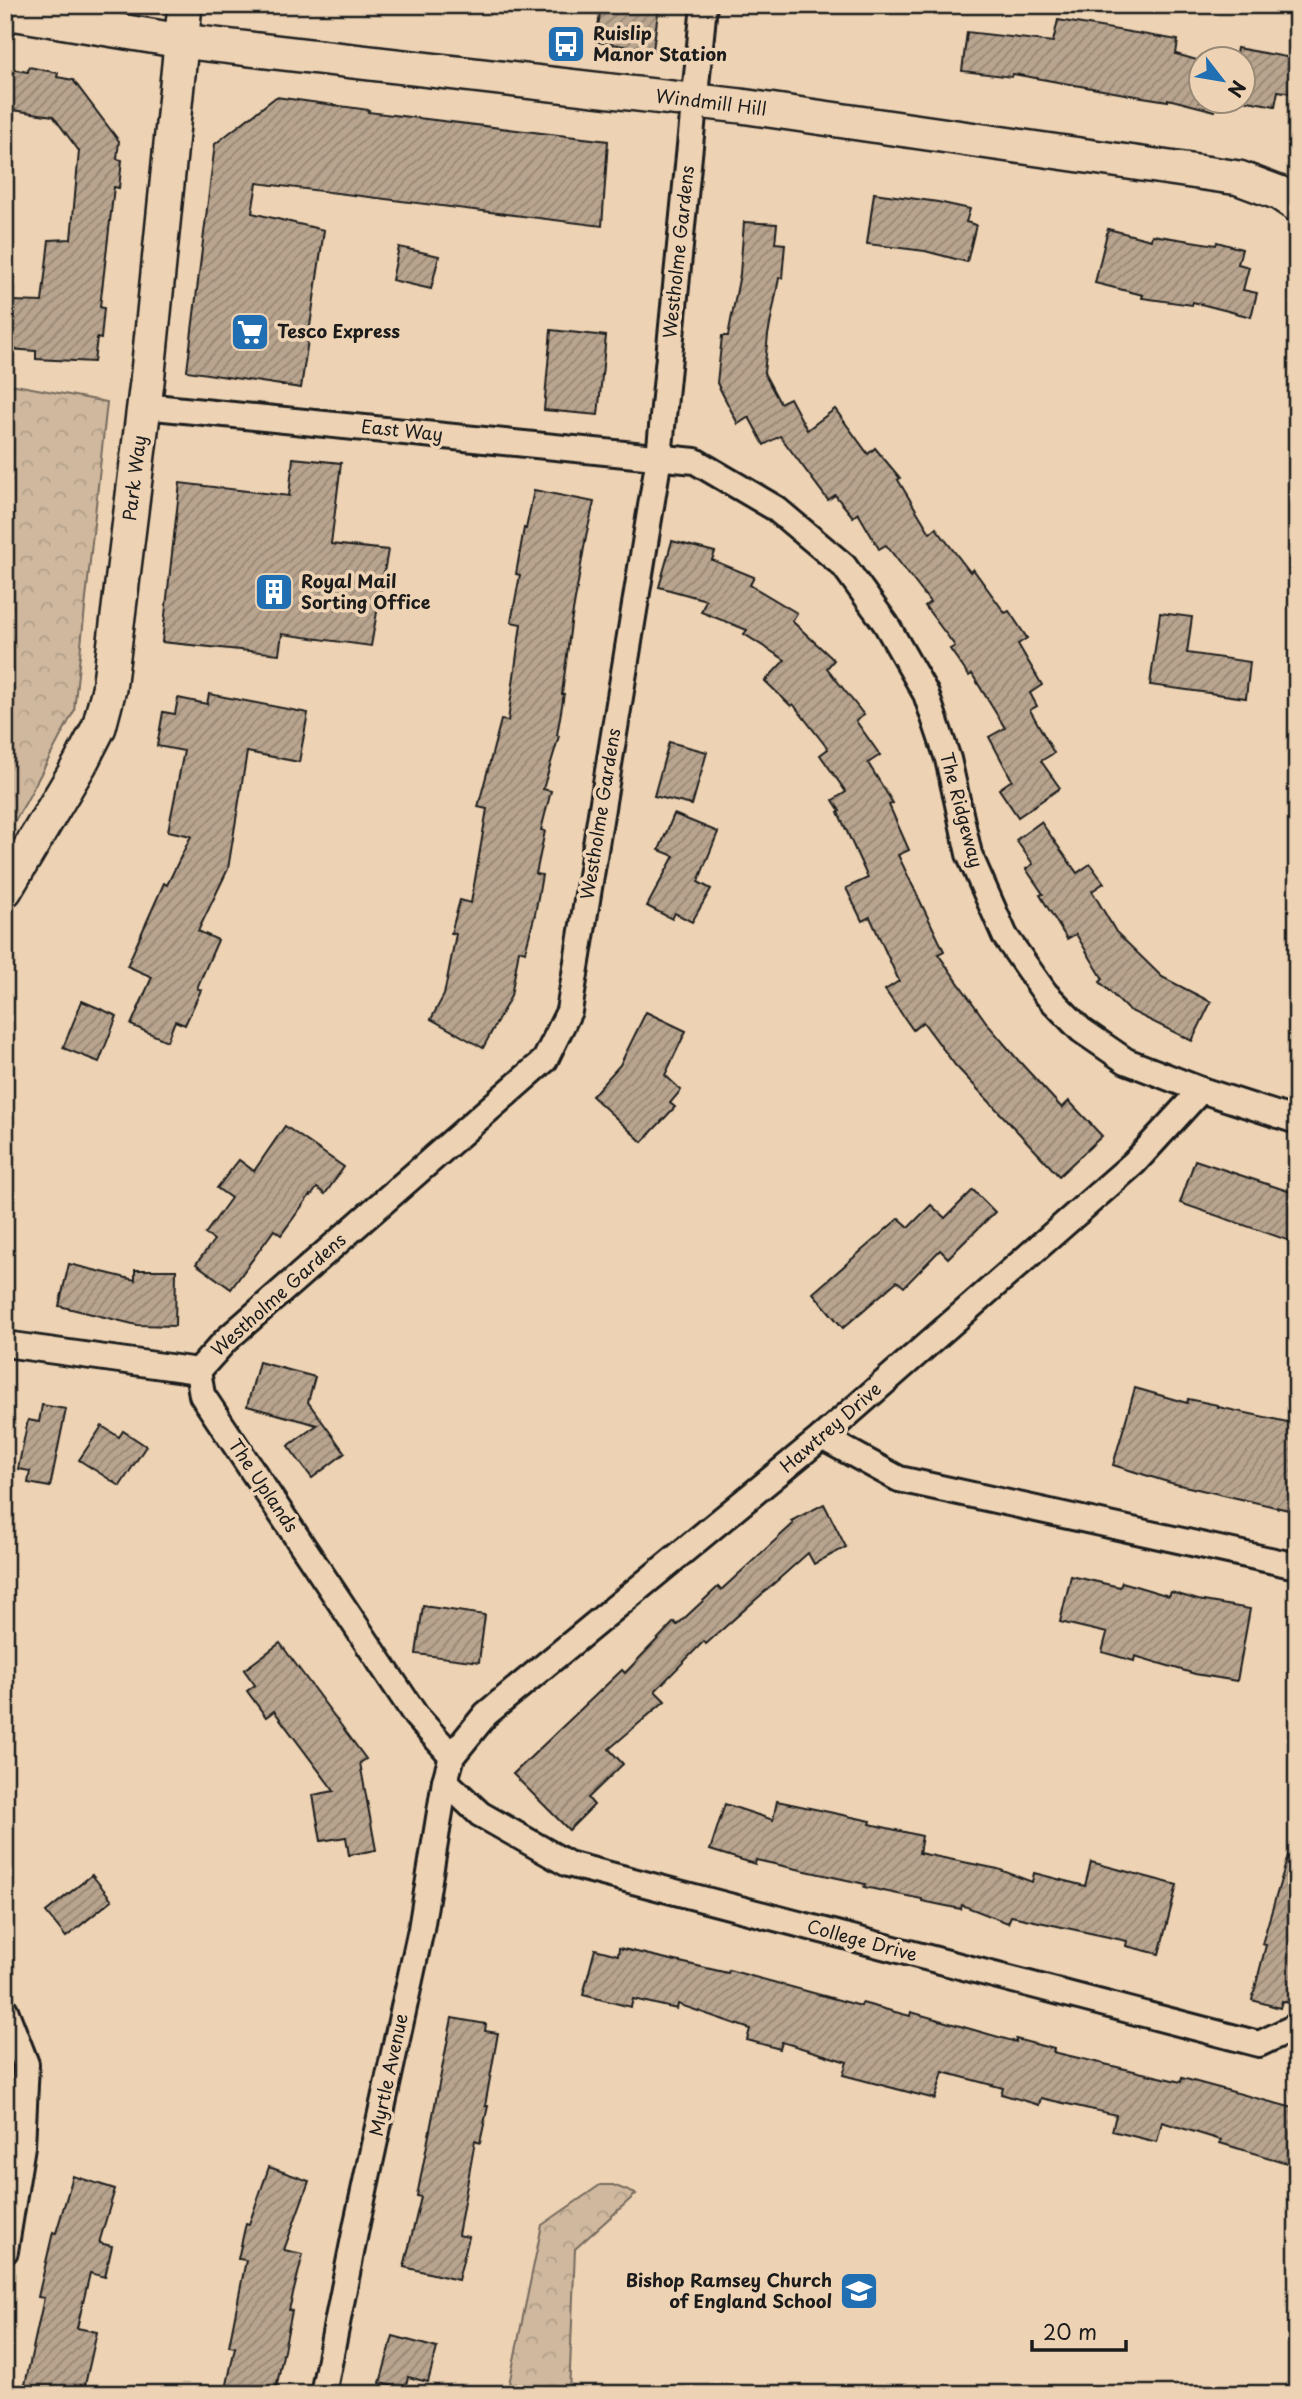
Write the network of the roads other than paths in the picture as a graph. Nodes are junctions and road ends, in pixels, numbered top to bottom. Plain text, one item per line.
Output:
1 (185, 5) edge
2 (704, 5) edge
3 (5, 12) edge
4 (181, 41) junction
5 (695, 100) junction
6 (1297, 171) edge
7 (1239, 178) junction
8 (1297, 205) edge
9 (144, 406) junction
10 (659, 457) junction
11 (5, 890) edge
12 (1201, 1090) junction
13 (1297, 1121) edge
14 (5, 1344) edge
15 (198, 1371) junction
16 (822, 1437) junction
17 (1297, 1566) edge
18 (452, 1756) junction
19 (445, 1782) junction
20 (5, 2010) edge
21 (1297, 2026) edge
22 (5, 2251) edge
23 (323, 2394) edge

1 - 4 street, Park Way
2 - 5 street, Westholme Gardens
3 - 4 street, Windmill Hill
4 - 5 street, Windmill Hill
4 - 9 street, Park Way
5 - 7 street, Windmill Hill
5 - 10 street, Westholme Gardens
6 - 7 street, Windmill Hill
7 - 8 street, Windmill Hill
9 - 10 street, East Way
9 - 11 street, Park Way
10 - 12 street, The Ridgeway
10 - 15 street, Westholme Gardens
12 - 13 street, The Ridgeway
12 - 16 street, Hawtrey Drive
14 - 15 street
15 - 18 street, The Uplands
16 - 17 street
16 - 18 street, Hawtrey Drive
18 - 19 street, Myrtle Avenue
19 - 21 street, College Drive
19 - 23 street, Myrtle Avenue
20 - 22 street

